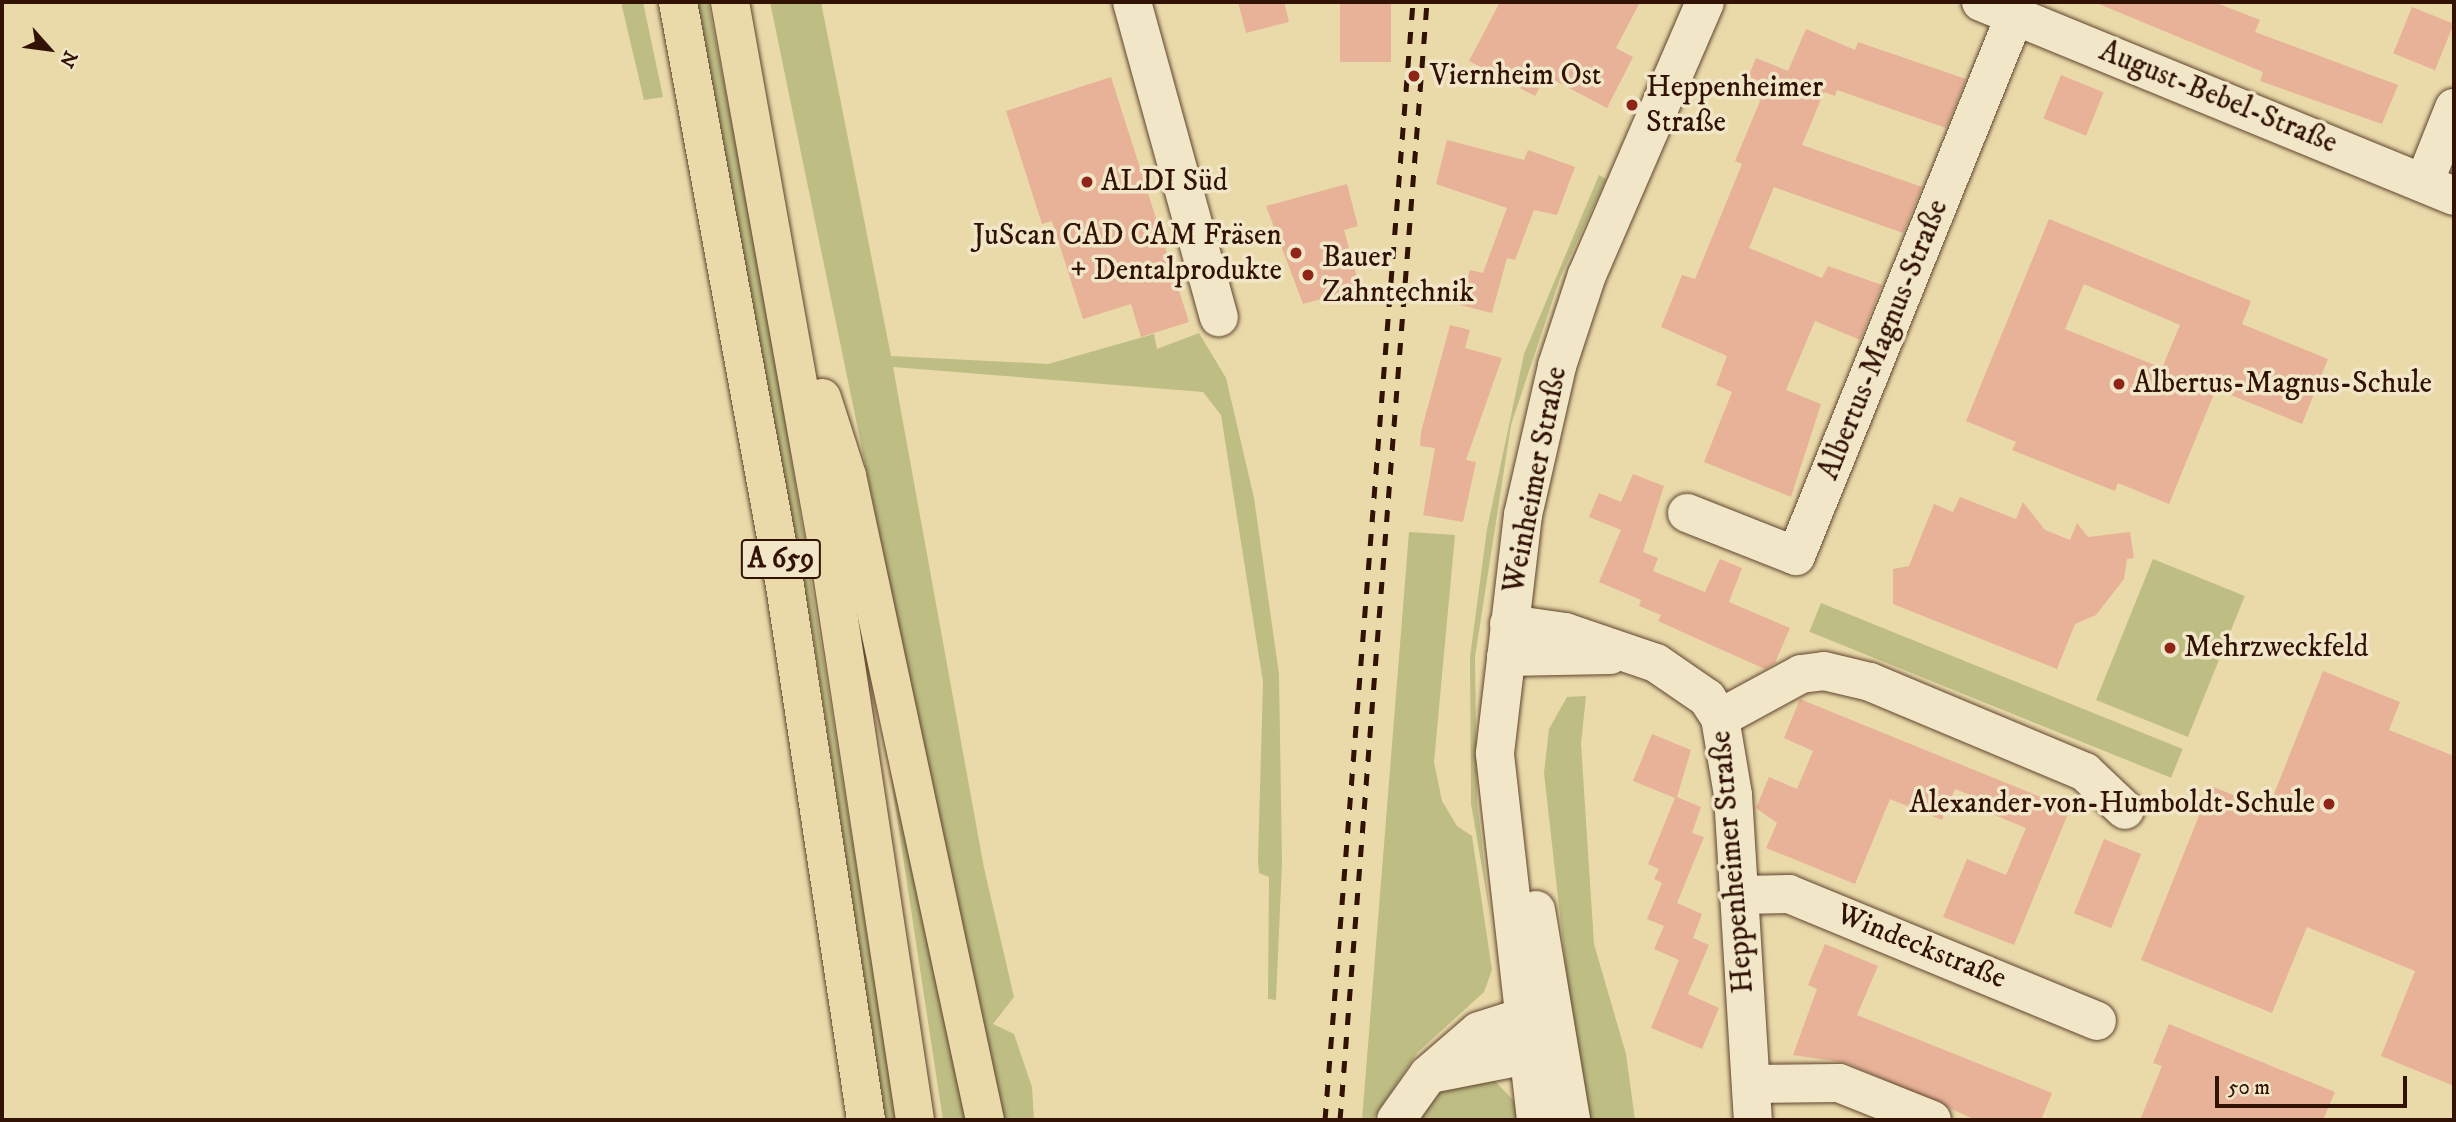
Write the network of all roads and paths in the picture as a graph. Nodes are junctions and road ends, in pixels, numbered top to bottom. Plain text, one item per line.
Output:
1 (678, 2) edge
2 (730, 2) edge
3 (1132, 2) edge
4 (1705, 2) edge
5 (1722, 2) edge
6 (1998, 8) edge
7 (1679, 74) junction
8 (2454, 108) edge
9 (2439, 189) edge
10 (781, 273) junction
11 (1219, 317) dead end
12 (1687, 513) dead end
13 (1507, 641) junction
14 (1720, 718) junction
15 (2125, 810) dead end
16 (1741, 895) junction
17 (2097, 1020) dead end
18 (1536, 1035) junction
19 (1752, 1102) edge
20 (866, 1120) edge
21 (915, 1120) edge
22 (985, 1120) edge
23 (1396, 1120) edge
24 (1536, 1120) edge
25 (1571, 1120) edge
26 (1932, 1120) edge

1 - 20 highway, A 659
2 - 10 highway, A 659
3 - 11 street
4 - 7 street, Weinheimer Straße
5 - 7 street, Weinheimer Straße
6 - 9 street, August-Bebel-Straße
6 - 12 street, Albertus-Magnus-Straße
7 - 13 street, Weinheimer Straße
8 - 9 street
10 - 21 highway, A 659
10 - 22 highway
13 - 14 street, Heppenheimer Straße
13 - 18 street, Weinheimer Straße
14 - 15 street
14 - 16 street, Heppenheimer Straße
16 - 17 street, Windeckstraße
16 - 19 street, Heppenheimer Straße
18 - 23 street
18 - 24 street, Weinheimer Straße
18 - 25 street, Weinheimer Straße
19 - 26 street

